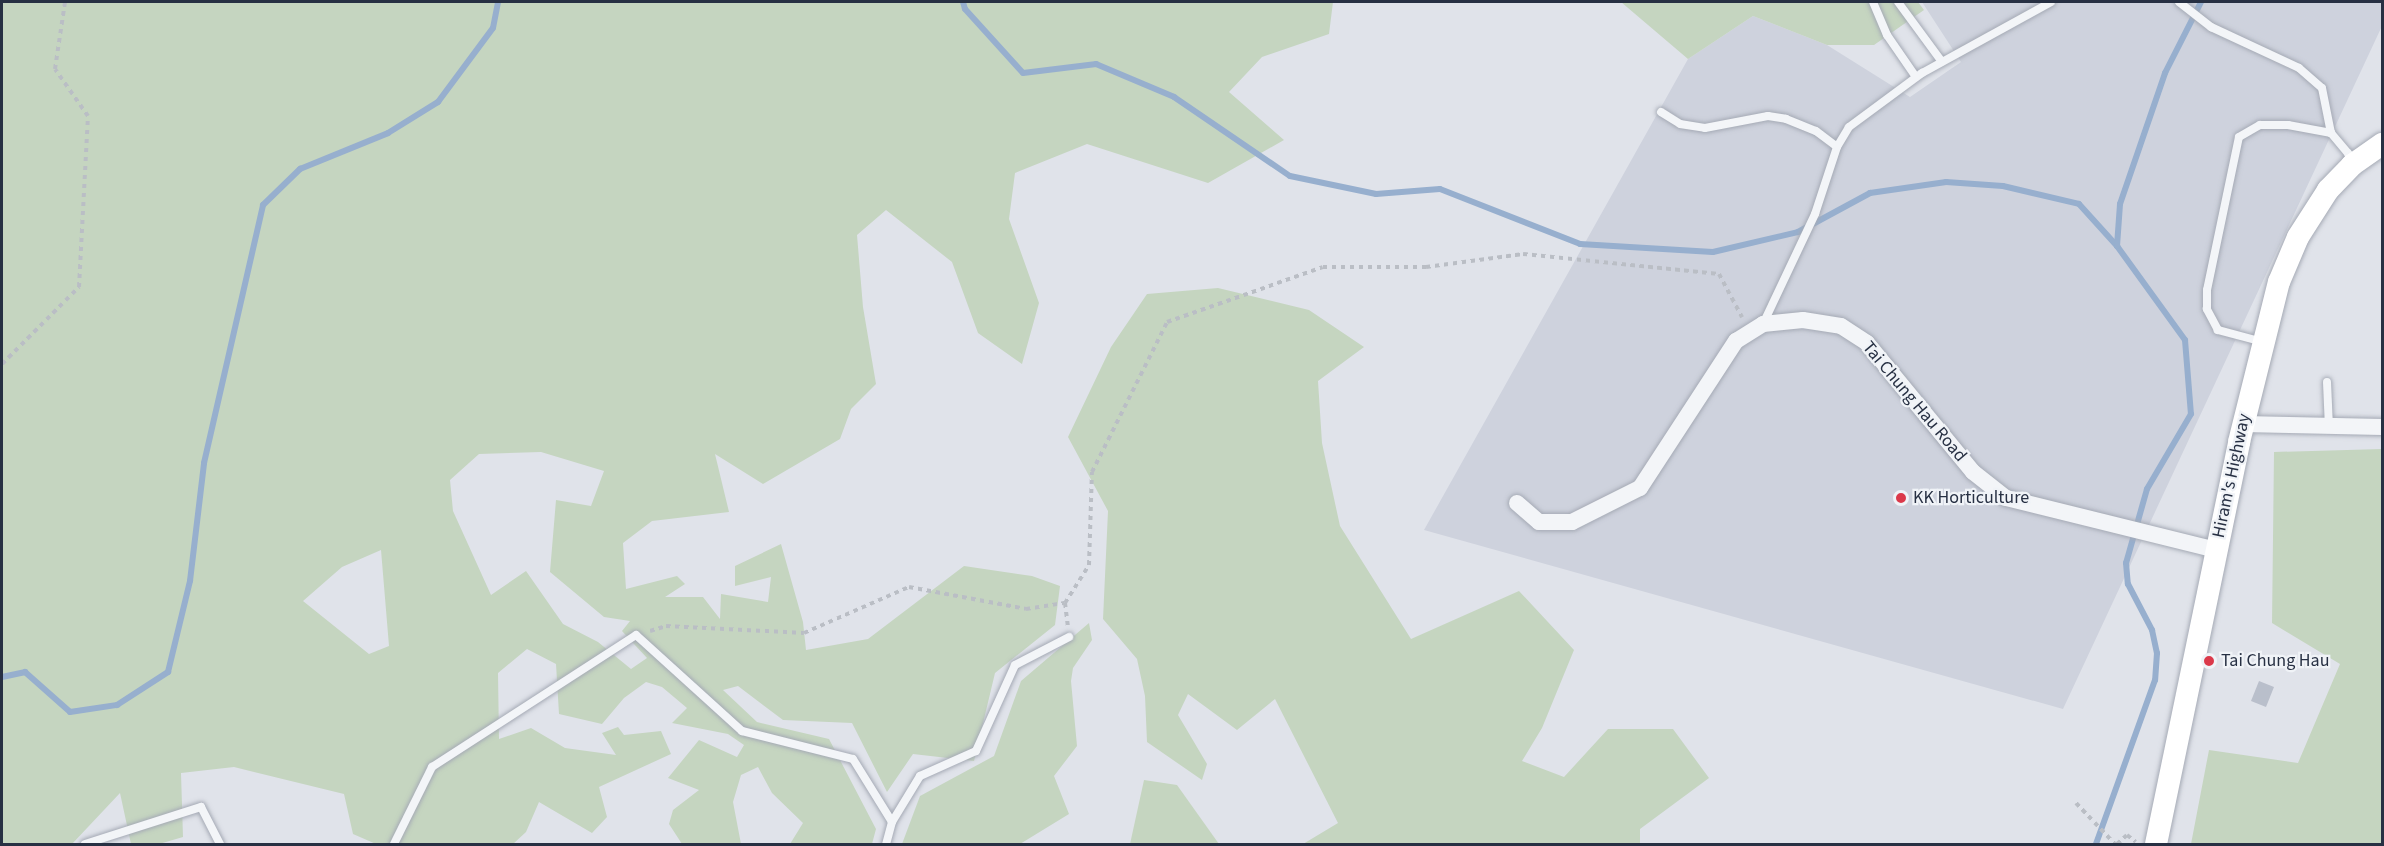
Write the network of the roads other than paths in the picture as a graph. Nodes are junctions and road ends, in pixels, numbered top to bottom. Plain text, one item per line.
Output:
1 (1873, 2) edge
2 (1898, 2) edge
3 (2051, 2) edge
4 (2179, 2) edge
5 (1942, 62) junction
6 (1916, 77) junction
7 (1661, 112) dead end
8 (2331, 133) junction
9 (2382, 144) edge
10 (1837, 147) junction
11 (2352, 165) junction
12 (1756, 327) junction
13 (2264, 342) junction
14 (2327, 382) dead end
15 (2243, 424) junction
16 (2330, 428) junction
17 (2382, 428) edge
18 (1517, 503) dead end
19 (2216, 550) junction
20 (1070, 637) road end
21 (892, 822) junction
22 (85, 844) edge
23 (220, 844) edge
24 (394, 844) edge
25 (886, 844) edge
26 (2156, 844) edge

1 - 6 lane
2 - 5 lane
3 - 5 lane
4 - 8 lane
5 - 6 lane
6 - 10 lane
7 - 10 lane
8 - 11 lane
8 - 13 lane
9 - 11 main road, Hiram's Highway
10 - 12 lane
11 - 13 main road, Hiram's Highway
12 - 18 street
12 - 19 street, Tai Chung Hau Road
13 - 15 main road, Hiram's Highway
14 - 16 lane
15 - 16 street
15 - 19 main road, Hiram's Highway
16 - 17 street
19 - 26 main road, Hiram's Highway
20 - 21 lane
21 - 24 lane
21 - 25 lane
22 - 23 lane

